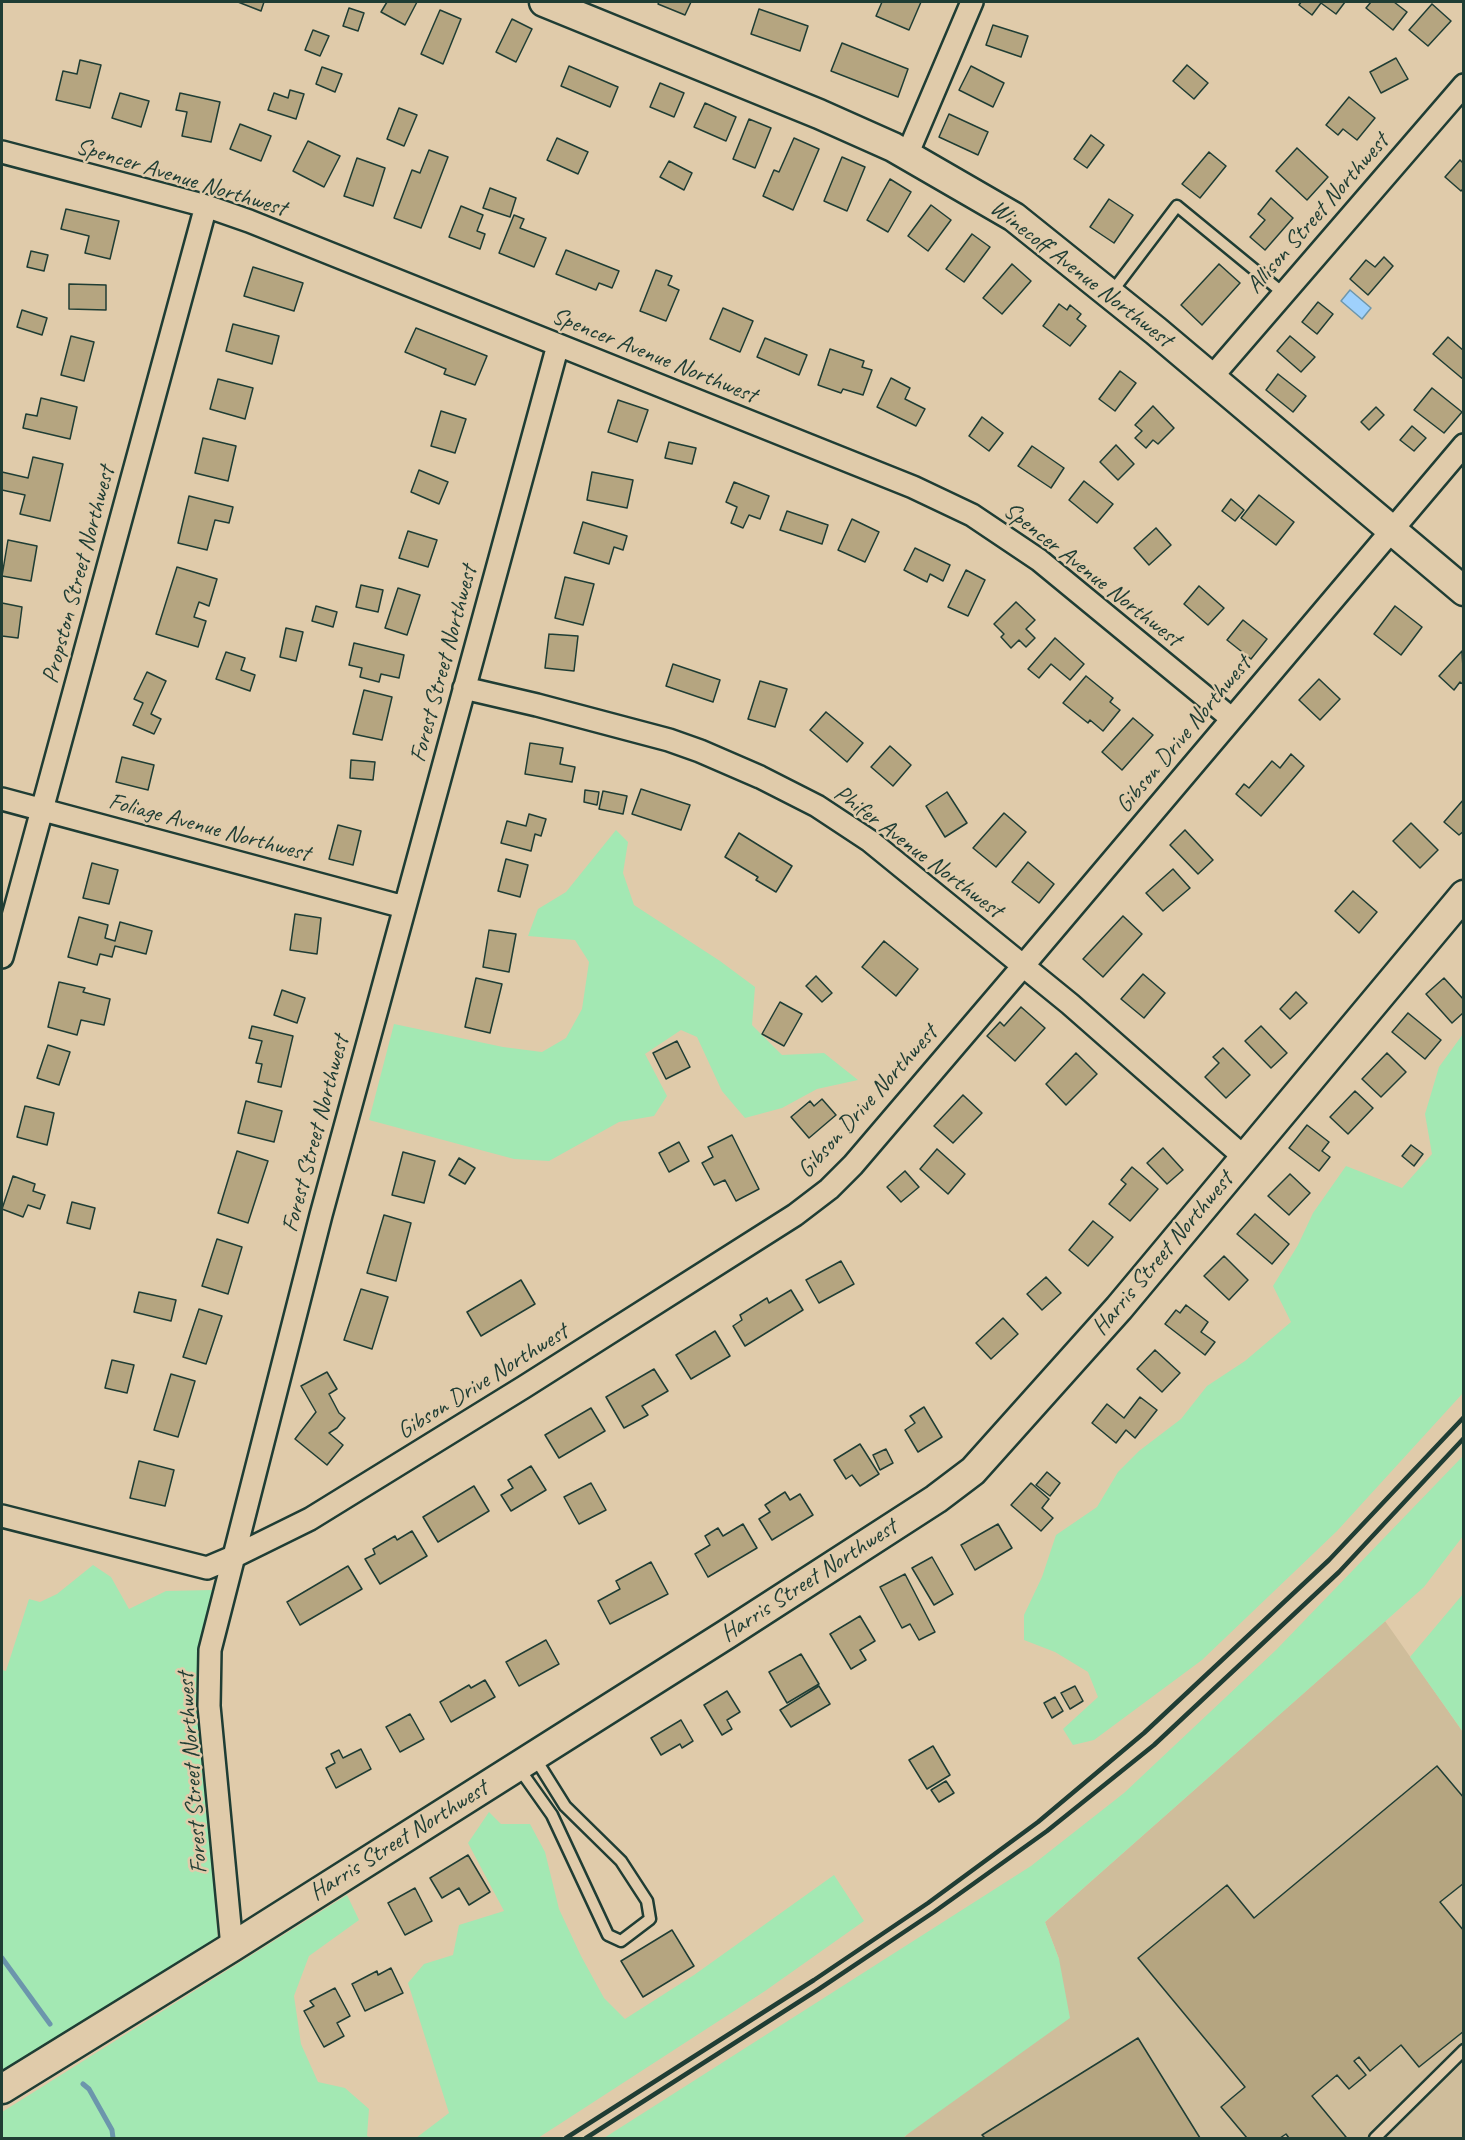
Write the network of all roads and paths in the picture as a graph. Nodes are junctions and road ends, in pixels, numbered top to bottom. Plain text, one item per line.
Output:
1 (972, 2) edge
2 (553, 3) edge
3 (1464, 84) edge
4 (2, 152) edge
5 (907, 155) junction
6 (206, 207) junction
7 (1283, 293) junction
8 (1110, 294) junction
9 (558, 345) junction
10 (1211, 378) junction
11 (1464, 444) edge
12 (1391, 530) junction
13 (1464, 591) edge
14 (464, 688) junction
15 (1231, 718) junction
16 (2, 799) edge
17 (41, 809) junction
18 (1464, 895) edge
19 (404, 907) junction
20 (2, 957) edge
21 (1023, 966) junction
22 (1244, 1157) junction
23 (2, 1516) edge
24 (234, 1557) junction
25 (526, 1761) junction
26 (565, 1806) junction
27 (552, 1815) junction
28 (232, 1947) junction
29 (1464, 2050) edge
30 (2, 2089) edge
31 (1375, 2139) edge

1 - 5 street
2 - 5 street, Winecoff Avenue Northwest
3 - 7 street, Allison Street Northwest
4 - 6 street, Spencer Avenue Northwest
5 - 8 street, Winecoff Avenue Northwest
6 - 9 street, Spencer Avenue Northwest
6 - 17 street, Propston Street Northwest
7 - 8 lane
7 - 10 street, Allison Street Northwest
8 - 10 street, Winecoff Avenue Northwest
9 - 14 street, Forest Street Northwest
9 - 15 street, Spencer Avenue Northwest
10 - 12 street, Winecoff Avenue Northwest
11 - 12 street, Gibson Drive Northwest
12 - 13 street, Winecoff Avenue Northwest
12 - 15 street, Gibson Drive Northwest
14 - 19 street, Forest Street Northwest
14 - 21 street, Phifer Avenue Northwest
15 - 21 street, Gibson Drive Northwest
16 - 17 street, Foliage Avenue Northwest
17 - 19 street, Foliage Avenue Northwest
17 - 20 street, Propston Street Northwest
18 - 22 street, Harris Street Northwest
19 - 24 street, Forest Street Northwest
21 - 22 street, Phifer Avenue Northwest
21 - 24 street, Gibson Drive Northwest
22 - 25 street, Harris Street Northwest
23 - 24 street, Gibson Drive Northwest
24 - 28 street, Forest Street Northwest
25 - 26 lane
25 - 27 lane
25 - 28 street, Harris Street Northwest
26 - 27 lane
26 - 27 lane
28 - 30 street, Harris Street Northwest
29 - 31 lane

